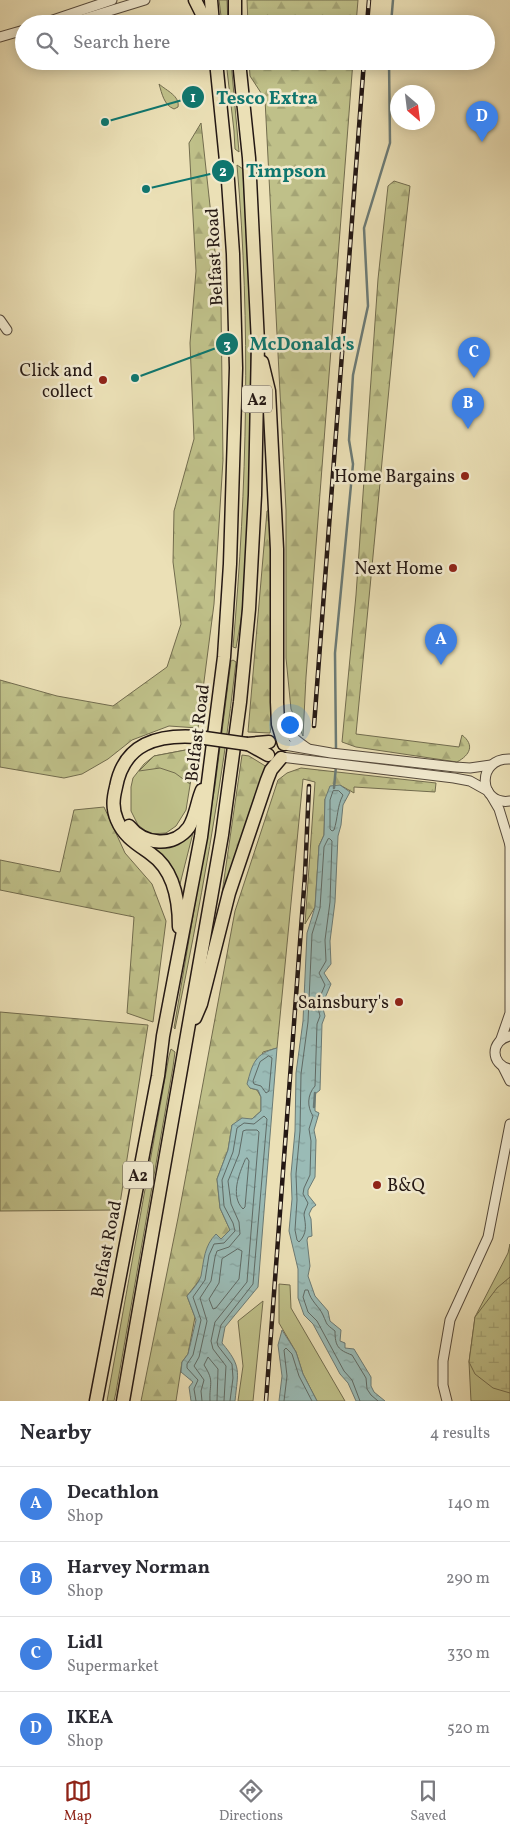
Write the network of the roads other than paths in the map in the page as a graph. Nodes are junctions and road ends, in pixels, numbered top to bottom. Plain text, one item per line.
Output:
1 (112, 0) edge
2 (145, 0) edge
3 (195, 0) edge
4 (211, 0) edge
5 (235, 0) edge
6 (68, 15) edge
7 (96, 15) edge
8 (202, 15) edge
9 (212, 15) edge
10 (236, 15) edge
11 (15, 33) edge
12 (0, 37) edge
13 (217, 70) edge
14 (240, 70) edge
15 (0, 320) edge
16 (7, 330) dead end
17 (258, 343) junction
18 (277, 702) junction
19 (269, 742) junction
20 (248, 744) junction
21 (284, 745) junction
22 (310, 750) junction
23 (510, 750) edge
24 (277, 757) junction
25 (510, 759) edge
26 (494, 763) junction
27 (211, 766) junction
28 (115, 791) junction
29 (490, 794) junction
30 (510, 801) edge
31 (510, 844) edge
32 (179, 949) junction
33 (510, 1014) edge
34 (510, 1036) edge
35 (501, 1039) junction
36 (186, 1040) junction
37 (506, 1068) edge
38 (510, 1080) edge
39 (510, 1124) edge
40 (96, 1401) edge
41 (122, 1401) edge
42 (447, 1401) edge

1 - 6 street
2 - 7 street
3 - 8 highway
4 - 9 highway
5 - 10 highway
11 - 12 street
13 - 27 highway, Belfast Road / A2
14 - 17 highway, A2
15 - 16 street
17 - 18 highway
17 - 36 highway, A2
18 - 21 highway
18 - 22 street
19 - 20 highway
19 - 21 street
19 - 24 street
20 - 24 highway
20 - 28 highway, bridge
21 - 22 street
21 - 24 street
22 - 26 street
23 - 26 street
24 - 29 street
24 - 36 highway
25 - 26 street
26 - 29 street
27 - 28 highway
27 - 32 highway, Belfast Road / A2
28 - 32 highway
29 - 30 street
29 - 31 street
31 - 33 street
32 - 40 highway, Belfast Road / A2
33 - 35 street
34 - 35 street
35 - 37 street
36 - 41 highway, A2
37 - 38 street
39 - 42 street

